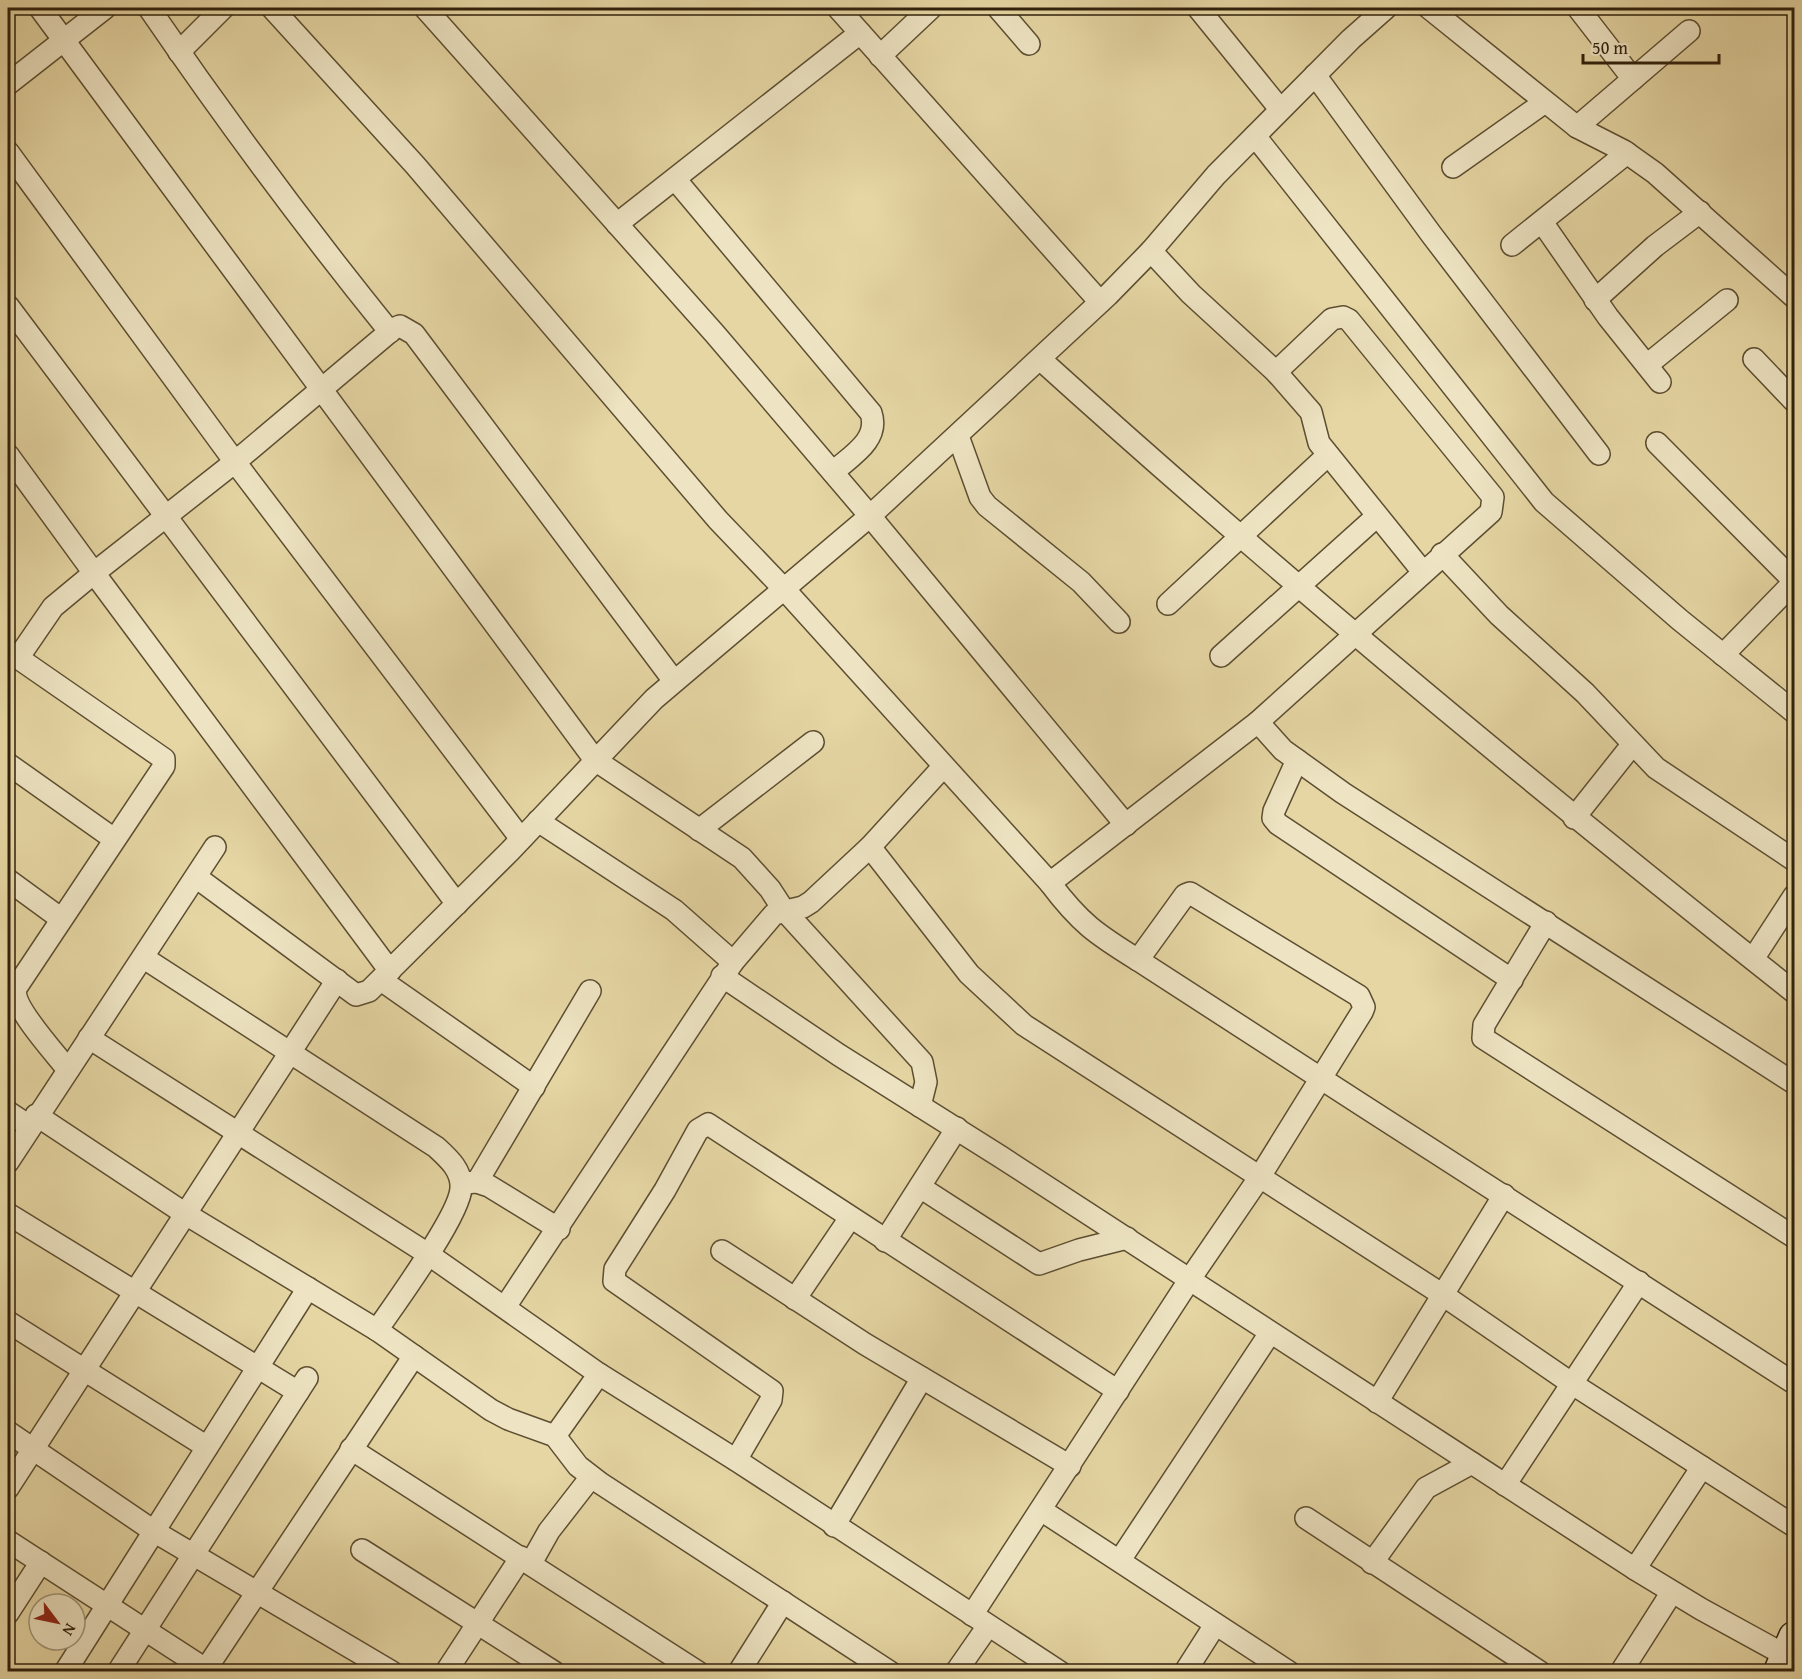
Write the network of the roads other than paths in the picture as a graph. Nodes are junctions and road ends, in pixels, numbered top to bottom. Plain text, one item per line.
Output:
1 (40, 8) edge
2 (105, 8) edge
3 (149, 8) edge
4 (223, 8) edge
5 (272, 8) edge
6 (425, 8) edge
7 (838, 8) edge
8 (931, 8) edge
9 (998, 8) edge
10 (1198, 8) edge
11 (1386, 8) edge
12 (1429, 8) edge
13 (1578, 8) edge
14 (1689, 31) dead end
15 (860, 33) junction
16 (63, 40) junction
17 (1029, 44) dead end
18 (179, 52) junction
19 (880, 56) junction
20 (1315, 75) junction
21 (1633, 79) junction
22 (8, 84) edge
23 (1545, 102) junction
24 (1280, 109) junction
25 (1577, 127) junction
26 (1255, 136) junction
27 (8, 152) edge
28 (1627, 153) junction
29 (1453, 167) dead end
30 (675, 179) junction
31 (1700, 212) junction
32 (1542, 222) junction
33 (617, 224) junction
34 (1512, 245) dead end
35 (1150, 251) junction
36 (1794, 297) edge
37 (1595, 300) junction
38 (1727, 300) dead end
39 (1100, 302) junction
40 (8, 306) edge
41 (390, 332) junction
42 (1754, 358) dead end
43 (1040, 359) junction
44 (1647, 365) junction
45 (1276, 372) junction
46 (1660, 382) dead end
47 (324, 390) junction
48 (1794, 401) edge
49 (958, 436) junction
50 (1657, 443) dead end
51 (1328, 454) junction
52 (1599, 454) dead end
53 (8, 455) edge
54 (235, 462) junction
55 (833, 472) junction
56 (17, 481) edge
57 (164, 516) junction
58 (870, 516) junction
59 (1377, 516) junction
60 (1240, 538) junction
61 (1442, 554) junction
62 (1423, 572) junction
63 (94, 573) junction
64 (1794, 582) edge
65 (1300, 587) junction
66 (785, 590) junction
67 (1168, 604) dead end
68 (1119, 622) dead end
69 (1354, 635) junction
70 (13, 654) edge
71 (1221, 656) dead end
72 (1724, 656) junction
73 (674, 681) junction
74 (1794, 712) edge
75 (1258, 722) junction
76 (813, 742) dead end
77 (1632, 745) junction
78 (595, 760) junction
79 (1297, 760) junction
80 (8, 764) edge
81 (943, 767) junction
82 (1574, 818) junction
83 (538, 822) junction
84 (1126, 825) junction
85 (699, 830) junction
86 (114, 839) junction
87 (521, 839) junction
88 (215, 847) dead end
89 (870, 847) junction
90 (1794, 860) edge
91 (195, 877) junction
92 (8, 880) edge
93 (1050, 883) junction
94 (1794, 896) edge
95 (457, 904) junction
96 (783, 909) junction
97 (60, 918) junction
98 (1546, 922) junction
99 (144, 958) junction
100 (1753, 959) junction
101 (1138, 960) junction
102 (727, 969) junction
103 (386, 975) junction
104 (337, 980) junction
105 (1512, 980) junction
106 (590, 991) dead end
107 (1794, 992) edge
108 (11, 995) edge
109 (89, 1038) junction
110 (291, 1052) junction
111 (68, 1070) junction
112 (1321, 1079) junction
113 (1794, 1083) edge
114 (534, 1087) junction
115 (920, 1106) junction
116 (8, 1112) edge
117 (33, 1120) junction
118 (957, 1128) junction
119 (236, 1134) junction
120 (8, 1162) edge
121 (1259, 1178) junction
122 (469, 1183) junction
123 (920, 1186) junction
124 (1504, 1195) junction
125 (184, 1213) junction
126 (8, 1214) edge
127 (850, 1218) junction
128 (558, 1229) junction
129 (1794, 1237) edge
130 (1127, 1238) junction
131 (885, 1241) junction
132 (722, 1251) dead end
133 (428, 1254) junction
134 (1190, 1279) junction
135 (1639, 1282) junction
136 (308, 1288) junction
137 (135, 1291) junction
138 (1443, 1295) junction
139 (795, 1299) junction
140 (505, 1307) junction
141 (8, 1322) edge
142 (377, 1330) junction
143 (1270, 1333) junction
144 (414, 1356) junction
145 (257, 1368) junction
146 (84, 1370) junction
147 (599, 1374) junction
148 (922, 1378) junction
149 (1571, 1383) junction
150 (1794, 1383) edge
151 (1118, 1391) junction
152 (1377, 1402) junction
153 (8, 1432) edge
154 (555, 1436) junction
155 (207, 1447) junction
156 (32, 1449) junction
157 (351, 1449) junction
158 (736, 1460) junction
159 (1472, 1463) junction
160 (1070, 1466) junction
161 (1702, 1467) junction
162 (591, 1477) junction
163 (1505, 1485) junction
164 (8, 1488) edge
165 (1041, 1510) junction
166 (1306, 1518) dead end
167 (834, 1526) junction
168 (1794, 1526) edge
169 (155, 1532) junction
170 (8, 1541) edge
171 (362, 1551) dead end
172 (195, 1556) junction
173 (526, 1560) junction
174 (1120, 1560) junction
175 (41, 1562) junction
176 (1372, 1563) junction
177 (1635, 1569) junction
178 (259, 1591) junction
179 (1672, 1592) junction
180 (783, 1602) junction
181 (109, 1605) junction
182 (8, 1613) edge
183 (980, 1620) junction
184 (477, 1623) junction
185 (1215, 1625) junction
186 (145, 1630) junction
187 (1788, 1656) edge
188 (860, 1663) edge
189 (207, 1670) edge
190 (1054, 1670) edge
191 (65, 1671) edge
192 (118, 1671) edge
193 (392, 1671) edge
194 (446, 1671) edge
195 (554, 1671) edge
196 (698, 1671) edge
197 (739, 1671) edge
198 (890, 1671) edge
199 (956, 1671) edge
200 (1185, 1671) edge
201 (1289, 1671) edge
202 (1540, 1671) edge
203 (1621, 1671) edge

1 - 16 street
2 - 16 street
3 - 18 street
4 - 18 street
5 - 66 street
6 - 33 street
7 - 15 street
8 - 19 street
9 - 17 street
10 - 24 street
11 - 20 street
12 - 23 street
13 - 21 street
14 - 21 street
15 - 19 street
15 - 30 street
16 - 22 street
16 - 47 street
18 - 41 street
19 - 39 street
20 - 24 street
20 - 52 street
21 - 25 street
23 - 25 street
23 - 29 street
24 - 26 street
25 - 28 street
26 - 35 street
26 - 72 street
27 - 54 street
28 - 31 street
28 - 32 street
30 - 33 street
30 - 55 street
31 - 36 street
31 - 37 street
32 - 34 street
32 - 37 street
33 - 55 street
35 - 39 street
35 - 45 street
37 - 44 street
38 - 44 street
39 - 43 street
40 - 57 street
41 - 47 street
41 - 73 street
42 - 48 street
43 - 49 street
43 - 60 street
44 - 46 street
45 - 51 street
45 - 61 street
47 - 54 street
47 - 78 street
49 - 58 street
49 - 68 street
50 - 64 street
51 - 59 street
51 - 60 street
53 - 56 street
54 - 57 street
54 - 87 street
55 - 58 street
56 - 63 street
57 - 63 street
57 - 95 street
58 - 66 street
58 - 84 street
59 - 62 street
59 - 65 street
60 - 65 street
60 - 67 street
61 - 62 street
61 - 77 street
62 - 69 street
63 - 70 street
63 - 103 street
64 - 72 street
65 - 69 street
65 - 71 street
66 - 73 street
66 - 81 street
69 - 75 street
69 - 82 street
70 - 86 street
72 - 74 street
73 - 78 street
75 - 79 street
75 - 84 street
76 - 85 street
77 - 82 street
77 - 90 street
78 - 83 street
78 - 85 street
79 - 98 street
79 - 105 street
80 - 86 street
81 - 89 street
81 - 93 street
82 - 100 street
83 - 87 street
83 - 102 street
84 - 93 street
85 - 96 street
86 - 97 street
87 - 95 street
88 - 91 street
89 - 96 street
89 - 121 street
91 - 99 street
91 - 104 street
92 - 97 street
93 - 101 street
94 - 100 street
95 - 103 street
96 - 102 street
96 - 115 street
97 - 108 street
98 - 105 street
98 - 113 street
99 - 109 street
99 - 110 street
100 - 107 street
101 - 112 street
101 - 112 street
102 - 115 street
102 - 128 street
103 - 104 street
103 - 114 street
104 - 110 street
105 - 129 street
106 - 114 street
108 - 111 street
109 - 111 street
109 - 119 street
110 - 119 street
110 - 122 street
111 - 117 street
112 - 121 street
112 - 124 street
114 - 122 street
115 - 118 street
116 - 117 street
117 - 120 street
117 - 125 street
118 - 123 street
118 - 130 street
119 - 125 street
119 - 133 street
121 - 134 street
121 - 138 street
122 - 128 street
122 - 133 street
123 - 130 street
123 - 131 street
124 - 135 street
124 - 138 street
125 - 136 street
125 - 137 street
126 - 137 street
127 - 131 street
127 - 139 street
127 - 158 street
128 - 140 street
130 - 134 street
131 - 151 street
132 - 139 street
133 - 140 street
133 - 142 street
134 - 143 street
134 - 151 street
135 - 149 street
135 - 150 street
136 - 142 street
136 - 145 street
137 - 145 street
137 - 146 street
138 - 149 street
138 - 152 street
139 - 148 street
140 - 147 street
141 - 146 street
142 - 144 street
143 - 152 street
143 - 174 street
144 - 154 street
144 - 157 street
145 - 155 street
145 - 172 street
146 - 155 street
146 - 156 street
147 - 154 street
147 - 158 street
148 - 160 street
148 - 167 street
149 - 161 street
149 - 163 street
151 - 160 street
152 - 159 street
153 - 156 street
154 - 162 street
155 - 169 street
156 - 164 street
156 - 169 street
157 - 173 street
157 - 178 street
158 - 167 street
159 - 163 street
159 - 176 street
160 - 165 street
161 - 168 street
161 - 177 street
162 - 173 street
162 - 180 street
163 - 177 street
165 - 174 street
165 - 183 street
166 - 176 street
167 - 183 street
169 - 172 street
169 - 181 street
170 - 175 street
171 - 184 street
172 - 178 street
172 - 186 street
173 - 184 street
173 - 196 street
174 - 185 street
175 - 181 street
175 - 182 street
176 - 202 street
177 - 179 street
178 - 189 street
178 - 193 street
179 - 187 street
179 - 203 street
180 - 188 street
180 - 197 street
181 - 186 street
181 - 191 street
183 - 190 street
183 - 199 street
184 - 194 street
184 - 195 street
185 - 200 street
185 - 201 street
186 - 189 street
186 - 192 street
188 - 198 street

